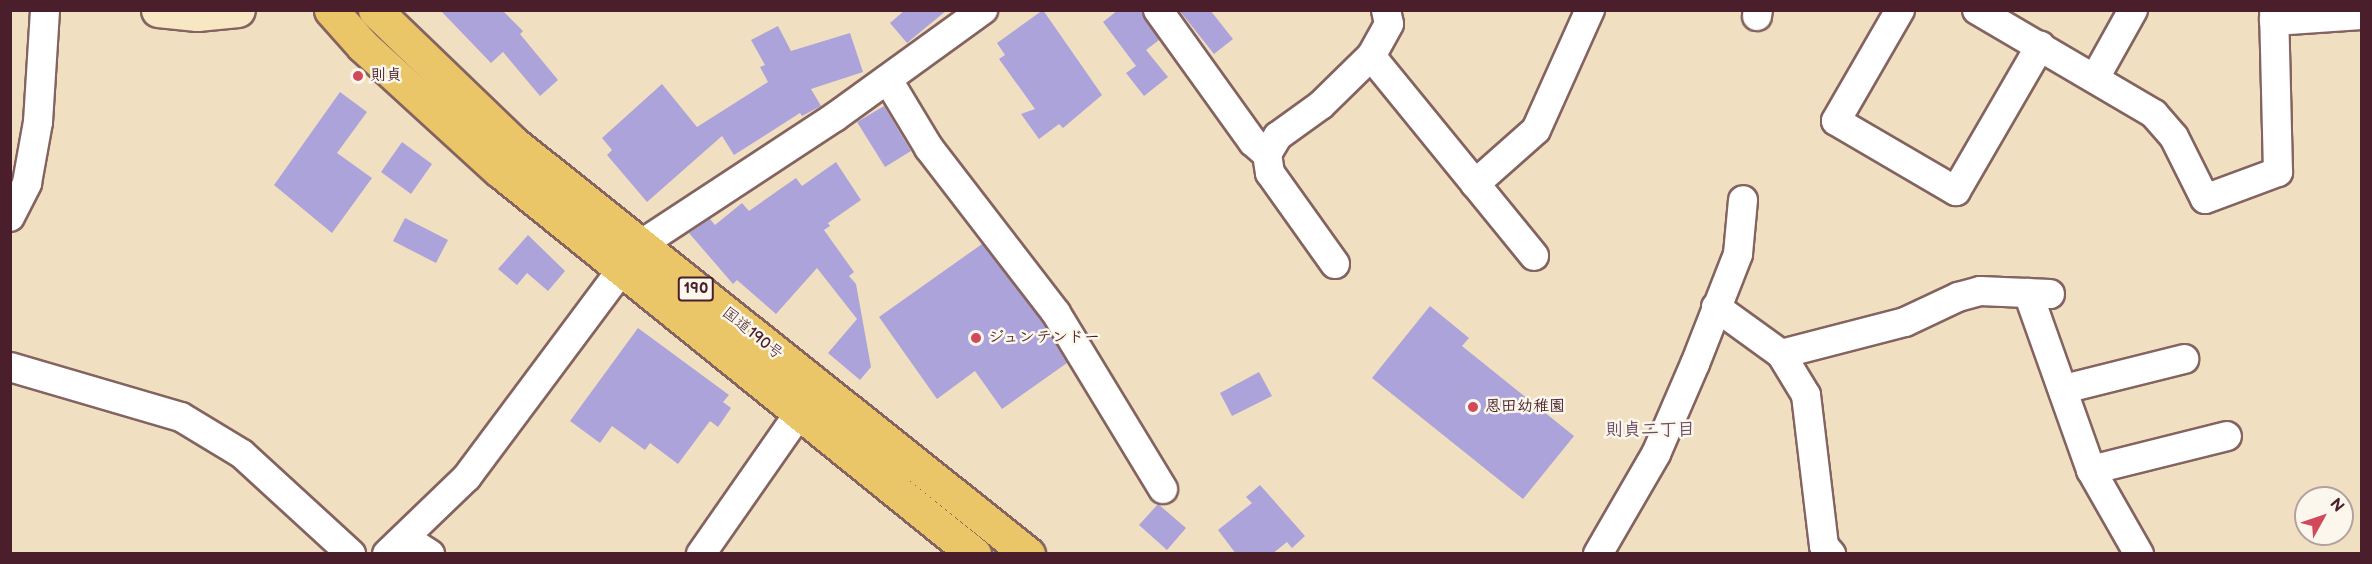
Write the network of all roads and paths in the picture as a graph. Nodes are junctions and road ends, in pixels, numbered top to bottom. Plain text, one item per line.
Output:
1 (45, 10) edge
2 (158, 10) edge
3 (238, 10) edge
4 (331, 10) edge
5 (375, 10) edge
6 (983, 10) edge
7 (1158, 10) edge
8 (1386, 10) edge
9 (1590, 10) edge
10 (1900, 10) edge
11 (2133, 10) edge
12 (1978, 11) edge
13 (2361, 15) edge
14 (2274, 16) edge
15 (2040, 46) junction
16 (1371, 56) junction
17 (2096, 78) junction
18 (888, 80) junction
19 (1267, 154) junction
20 (1475, 184) junction
21 (1743, 200) dead end
22 (10, 217) edge
23 (1534, 256) dead end
24 (631, 257) junction
25 (1335, 264) dead end
26 (1716, 307) junction
27 (1781, 354) junction
28 (2184, 359) dead end
29 (10, 367) edge
30 (2064, 389) junction
31 (800, 412) junction
32 (2227, 436) dead end
33 (2091, 470) junction
34 (1163, 489) dead end
35 (396, 546) edge
36 (964, 551) edge
37 (351, 554) edge
38 (430, 554) edge
39 (701, 554) edge
40 (1029, 554) edge
41 (1598, 554) edge
42 (1832, 554) edge
43 (2139, 554) edge

1 - 22 street
2 - 3 street
4 - 24 highway, 国道190号 / 190
5 - 24 highway, 国道190号 / 190
6 - 18 street
7 - 19 street
8 - 16 street
9 - 20 street
10 - 15 street
11 - 17 street
12 - 15 street
13 - 14 street
14 - 17 street
15 - 17 street
16 - 19 street
16 - 20 street
18 - 24 street
18 - 34 street
19 - 25 street
20 - 23 street
21 - 26 street
24 - 31 highway, 国道190号 / 190
24 - 35 street
24 - 40 highway, 国道190号 / 190
26 - 27 street
26 - 41 street
27 - 30 street
27 - 42 street
28 - 30 street
29 - 37 street
30 - 33 street
31 - 36 highway, 国道190号 / 190
31 - 39 street
32 - 33 street
33 - 43 street
35 - 38 street

